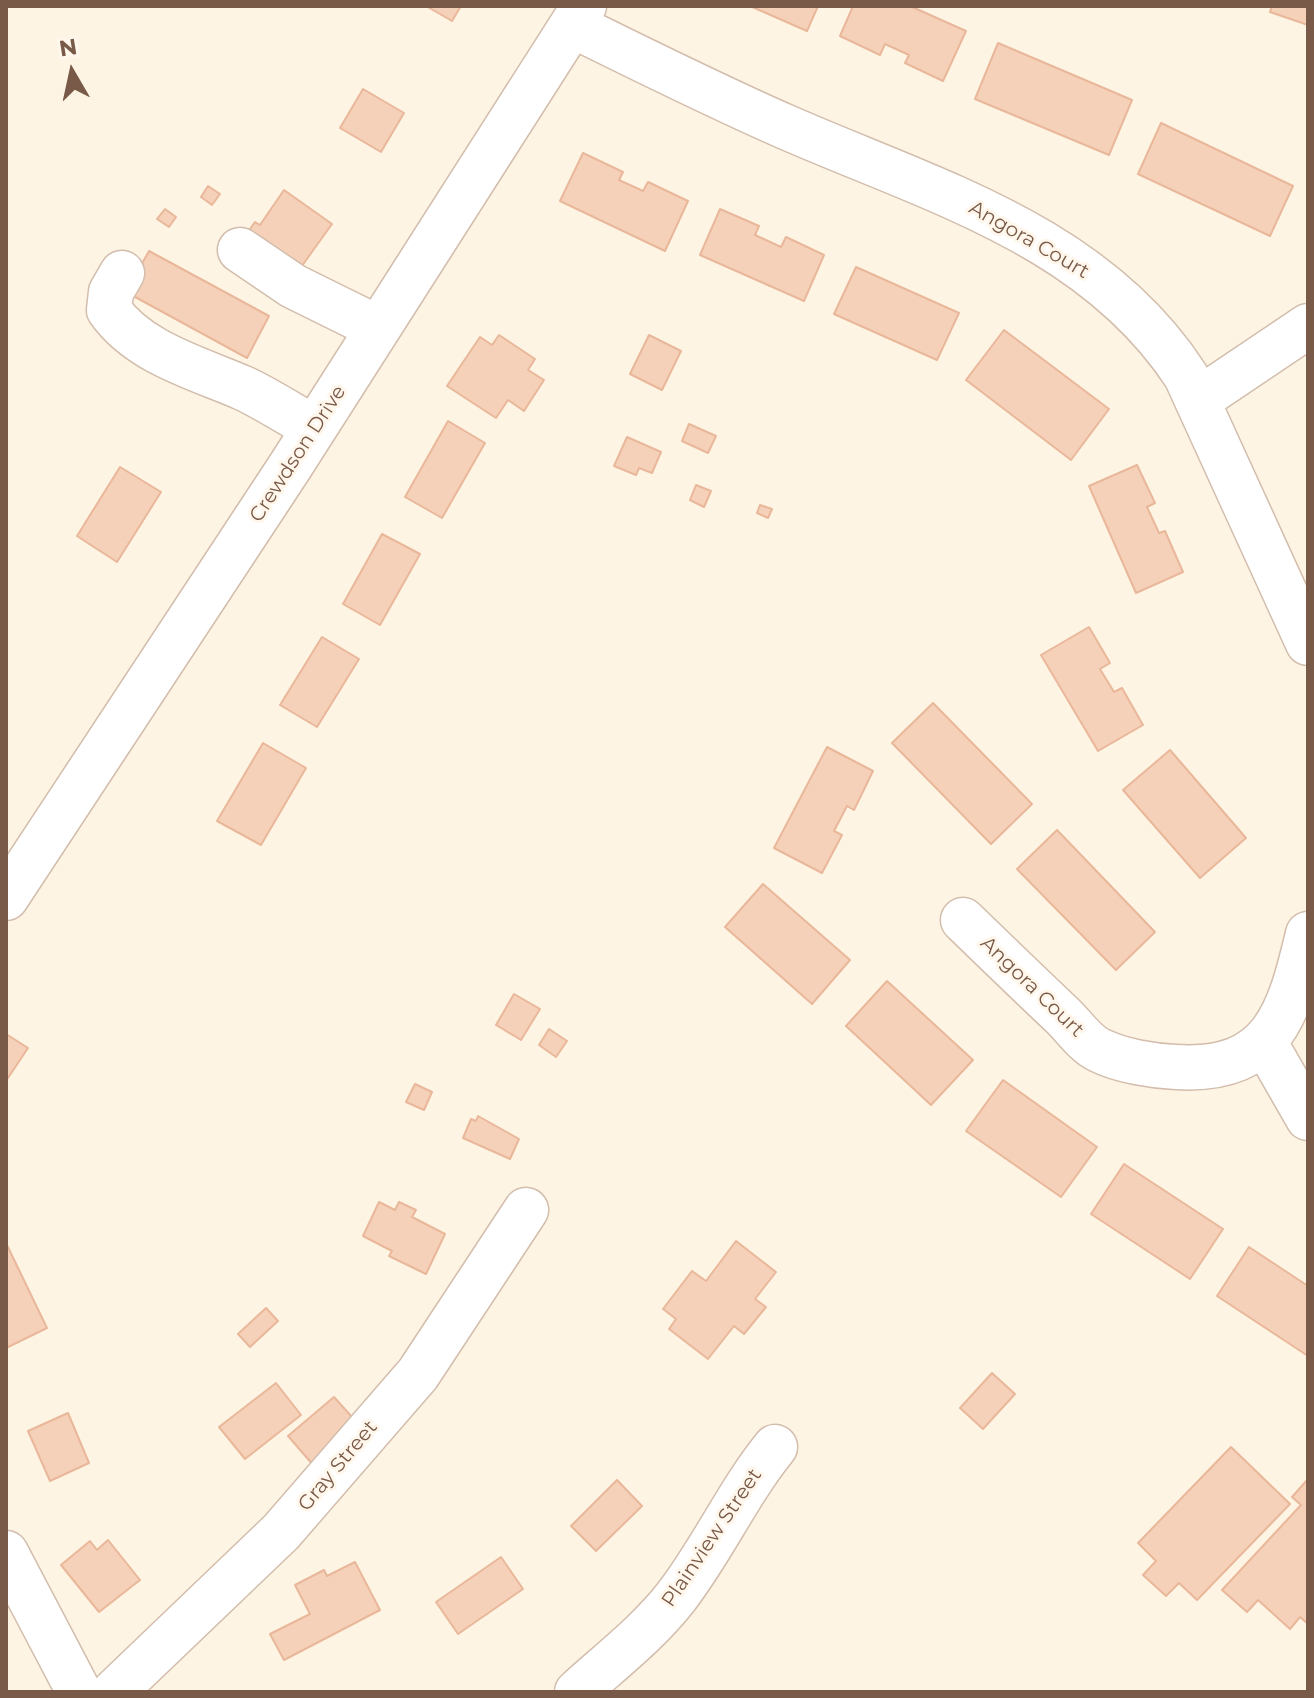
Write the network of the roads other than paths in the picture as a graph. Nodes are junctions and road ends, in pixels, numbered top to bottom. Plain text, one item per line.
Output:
1 (578, 16) edge
2 (240, 250) dead end
3 (122, 273) dead end
4 (1308, 326) edge
5 (378, 328) junction
6 (1198, 400) junction
7 (314, 428) junction
8 (1308, 643) edge
9 (6, 898) edge
10 (963, 920) dead end
11 (1308, 934) edge
12 (1265, 1043) junction
13 (1308, 1118) edge
14 (526, 1210) dead end
15 (775, 1447) dead end
16 (6, 1553) edge
17 (79, 1692) edge
18 (114, 1692) edge
19 (577, 1692) edge

1 - 5 street, Crewdson Drive
1 - 6 street, Angora Court
2 - 5 street
3 - 7 street
4 - 6 street
5 - 7 street, Crewdson Drive
6 - 8 street, Angora Court
7 - 9 street, Crewdson Drive
10 - 12 street, Angora Court
11 - 12 street, Angora Court
12 - 13 street
14 - 18 street, Gray Street
15 - 19 street, Plainview Street
16 - 17 street

